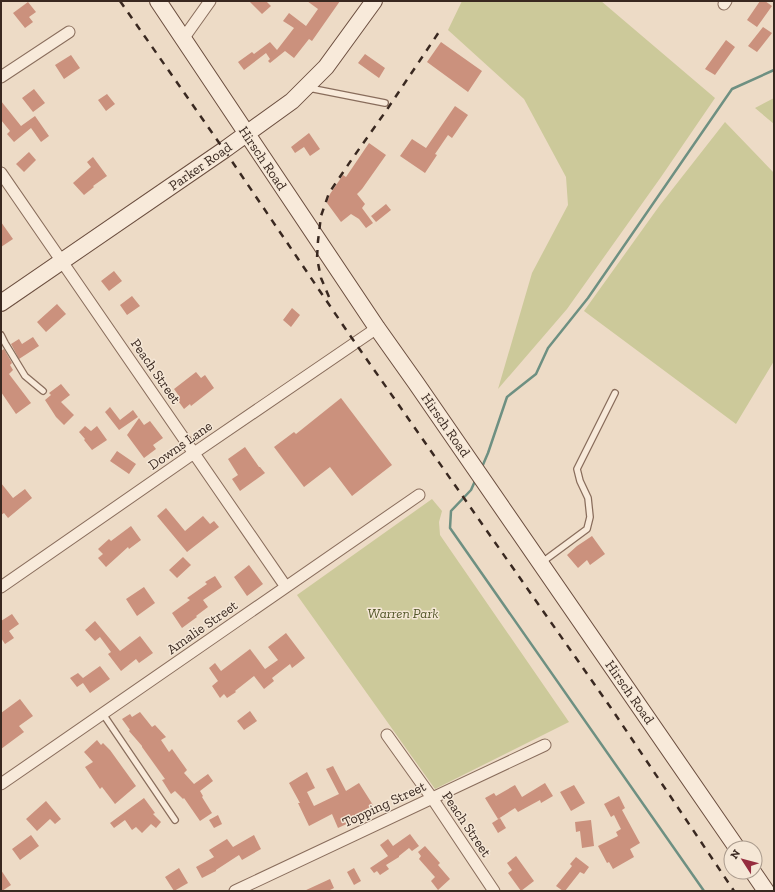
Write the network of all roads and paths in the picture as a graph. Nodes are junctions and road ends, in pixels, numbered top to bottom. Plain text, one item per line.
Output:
1 (158, 1) edge
2 (210, 1) edge
3 (374, 1) edge
4 (69, 32) dead end
5 (183, 39) junction
6 (1, 77) edge
7 (306, 88) junction
8 (385, 103) dead end
9 (247, 134) junction
10 (1, 173) edge
11 (62, 261) junction
12 (1, 303) edge
13 (377, 328) junction
14 (1, 335) edge
15 (44, 391) dead end
16 (615, 393) dead end
17 (194, 453) junction
18 (419, 495) dead end
19 (541, 563) junction
20 (1, 587) edge
21 (286, 587) junction
22 (103, 714) junction
23 (387, 735) dead end
24 (545, 746) dead end
25 (1, 784) edge
26 (432, 798) junction
27 (175, 820) dead end
28 (731, 840) edge
29 (758, 880) edge
30 (235, 891) edge
31 (494, 891) edge
32 (766, 891) edge

1 - 5 main road, Hirsch Road
2 - 5 street
3 - 7 main road, Parker Road
4 - 6 street
5 - 9 main road, Hirsch Road
7 - 8 lane
7 - 9 main road, Parker Road
9 - 11 main road, Parker Road
9 - 13 main road, Hirsch Road
10 - 11 street, Peach Street
11 - 12 main road, Parker Road
11 - 17 street, Peach Street
13 - 17 street, Downs Lane
13 - 19 main road, Hirsch Road
14 - 15 lane
16 - 19 lane
17 - 20 street, Downs Lane
17 - 21 street, Peach Street
18 - 21 street, Amalie Street
19 - 28 main road, Hirsch Road
21 - 22 street, Amalie Street
22 - 25 street, Amalie Street
22 - 27 lane
23 - 26 street, Peach Street
24 - 26 street, Topping Street
26 - 30 street, Topping Street
26 - 31 street, Peach Street
29 - 32 main road

